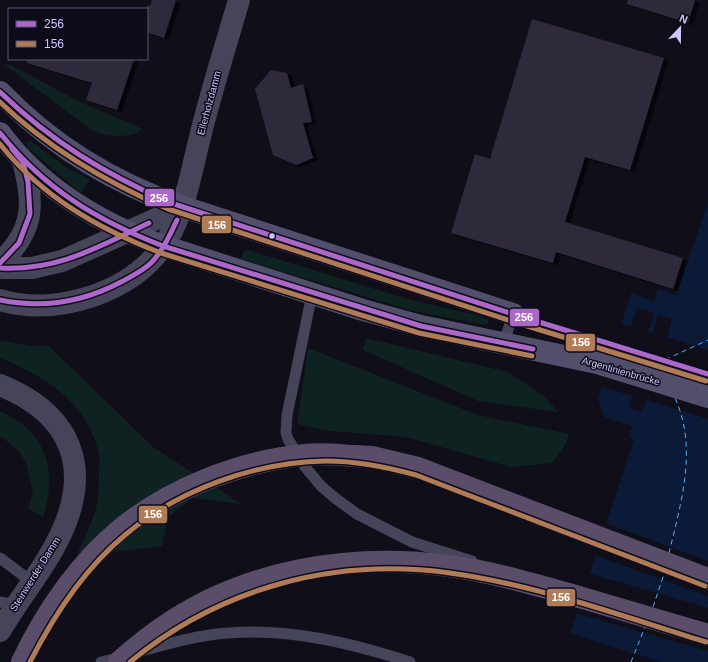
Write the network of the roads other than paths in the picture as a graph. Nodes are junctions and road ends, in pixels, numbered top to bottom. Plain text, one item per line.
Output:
1 (239, 0) edge
2 (0, 92) edge
3 (0, 133) edge
4 (23, 162) junction
5 (177, 205) junction
6 (127, 233) junction
7 (163, 246) junction
8 (0, 262) edge
9 (0, 268) edge
10 (312, 294) junction
11 (0, 300) edge
12 (513, 314) joint
13 (504, 343) junction
14 (0, 385) edge
15 (708, 397) edge
16 (0, 558) edge
17 (518, 576) dead end
18 (708, 579) edge
19 (32, 582) junction
20 (8, 604) edge
21 (0, 631) edge
22 (708, 635) edge
23 (22, 662) edge
24 (101, 662) edge
25 (120, 662) edge
26 (410, 662) edge

1 - 5 street, Ellerholzdamm
2 - 5 street
3 - 4 street, Argentinienbrücke
4 - 6 street, Argentinienbrücke
4 - 8 street
5 - 6 street
5 - 7 street, Ellerholzdamm
5 - 12 street
6 - 7 street, Argentinienbrücke
6 - 9 street
7 - 10 street, Argentinienbrücke
7 - 11 street, Ellerholzdamm
10 - 13 street, Argentinienbrücke
10 - 17 lane
12 - 13 lane
13 - 15 street, Argentinienbrücke
14 - 19 street, Steinwerder Damm
16 - 19 lane
18 - 23 main road, bridge
19 - 20 street, Steinwerder Damm
20 - 21 street, Steinwerder Damm
22 - 25 main road, bridge
24 - 26 lane

